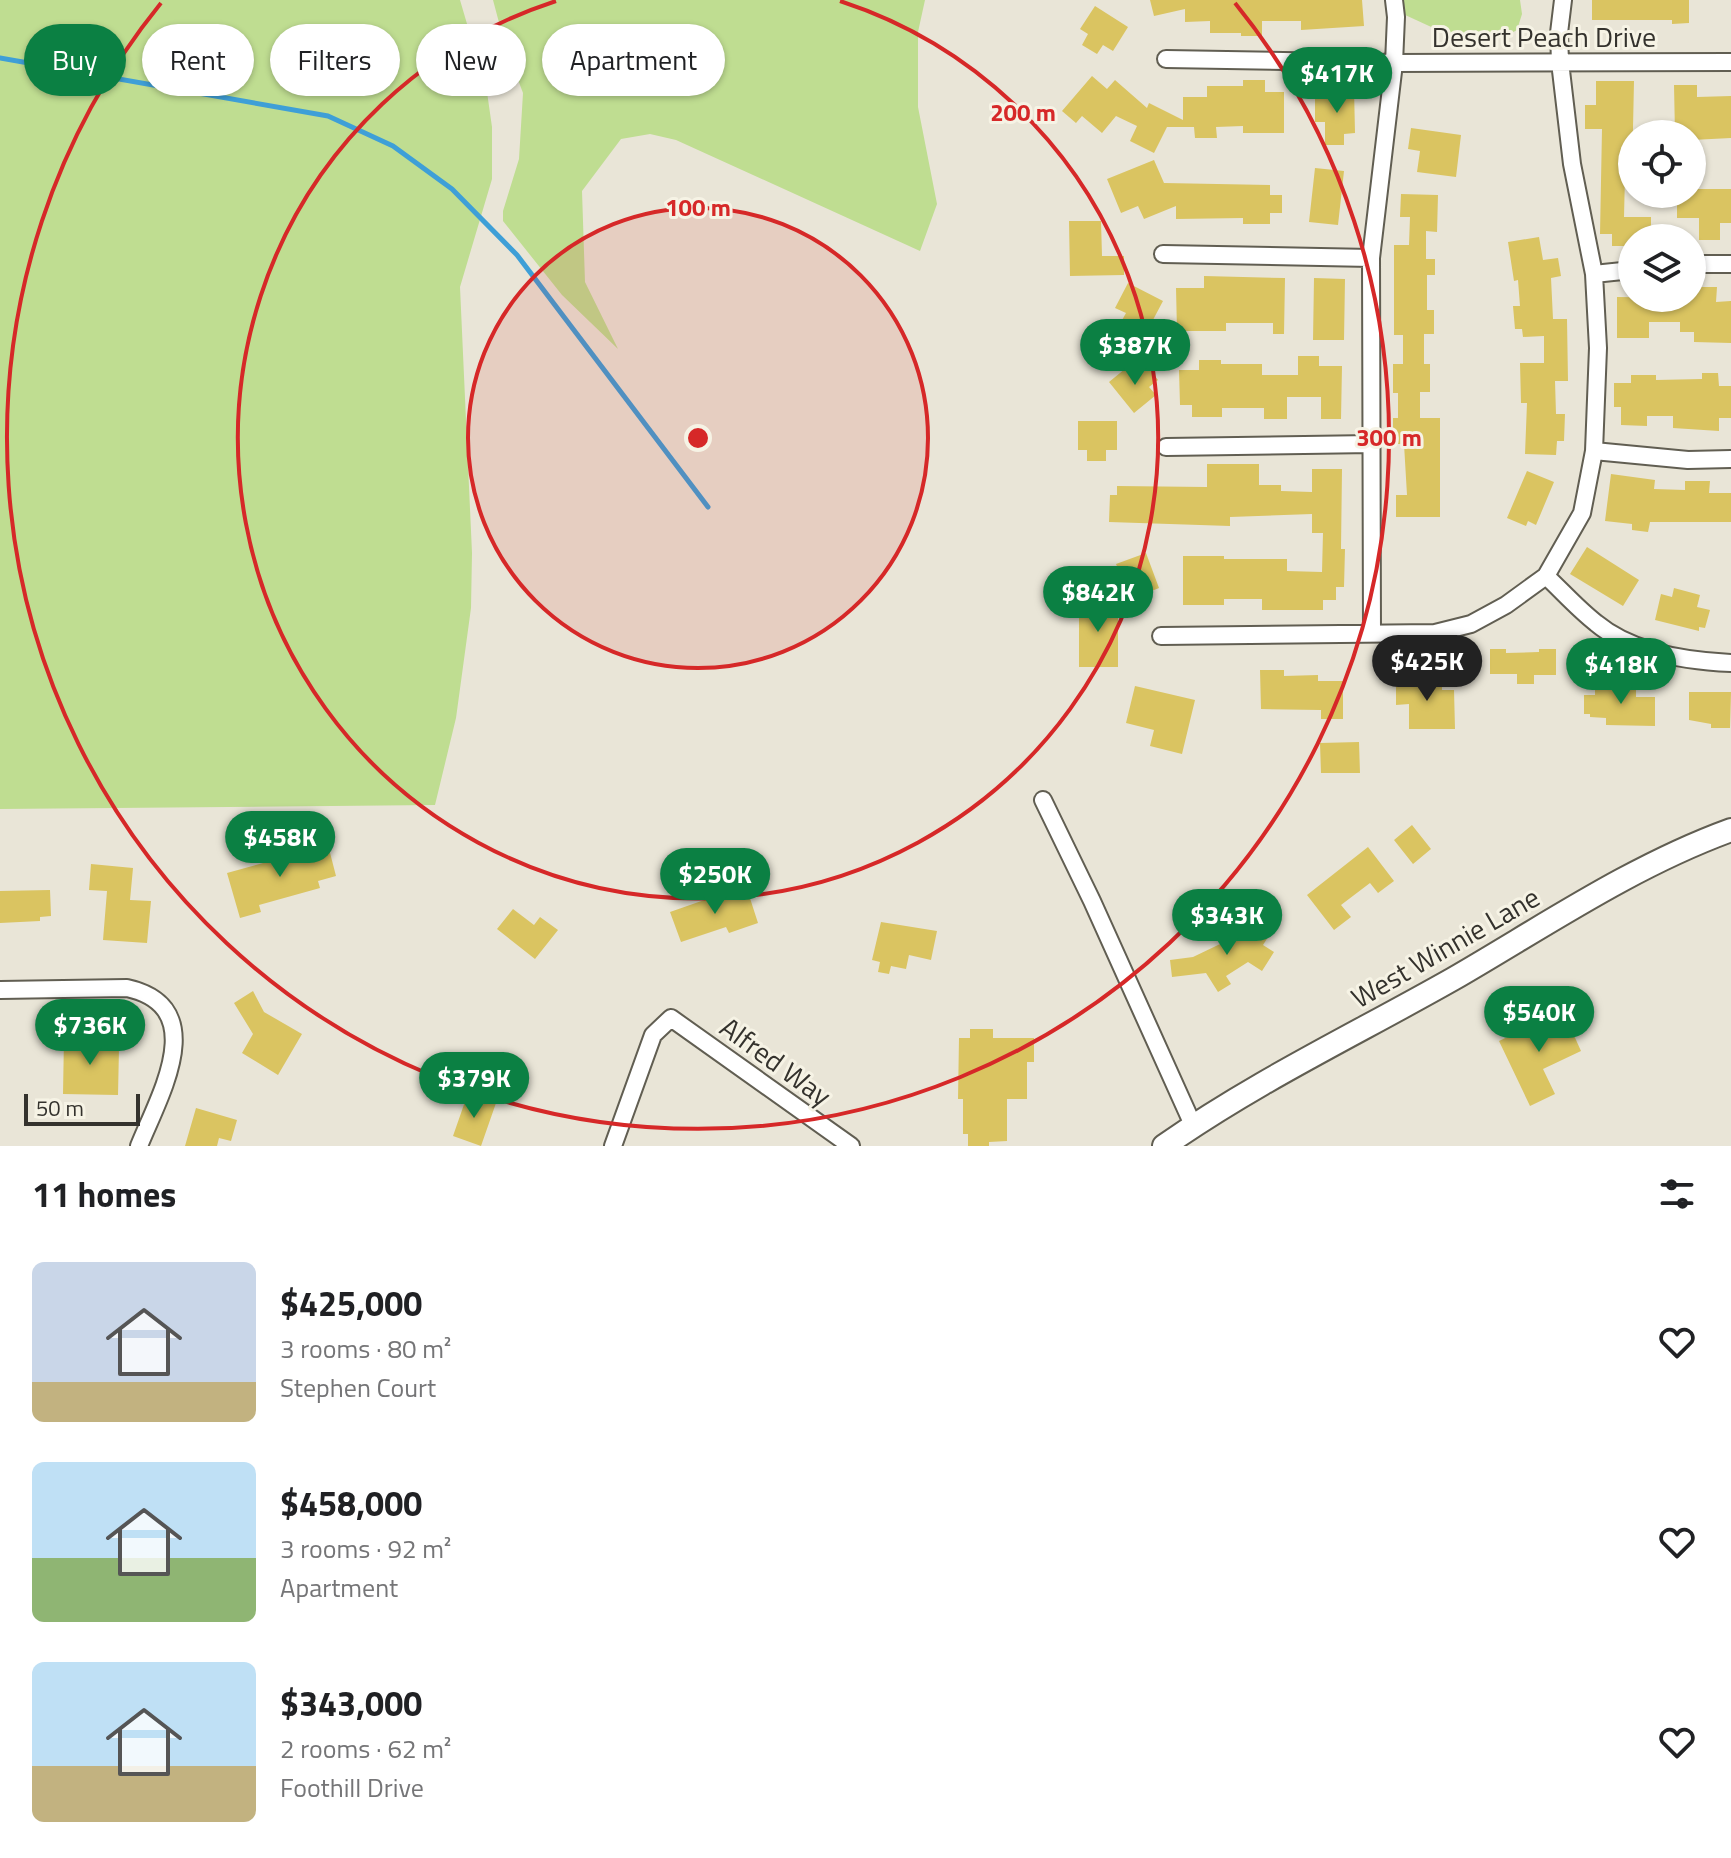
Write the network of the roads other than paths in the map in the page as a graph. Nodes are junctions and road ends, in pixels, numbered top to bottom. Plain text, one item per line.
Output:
1 (1394, 0) edge
2 (1563, 0) edge
3 (1166, 59) dead end
4 (1560, 62) junction
5 (1731, 62) edge
6 (1394, 63) junction
7 (1163, 254) dead end
8 (1371, 258) junction
9 (1706, 264) edge
10 (1731, 264) edge
11 (1618, 271) edge
12 (1594, 274) junction
13 (1372, 444) junction
14 (1166, 447) dead end
15 (1594, 451) junction
16 (1731, 459) edge
17 (1546, 576) junction
18 (1372, 633) junction
19 (1161, 636) dead end
20 (1731, 663) edge
21 (1043, 800) dead end
22 (1731, 830) edge
23 (0, 990) edge
24 (1193, 1125) junction
25 (139, 1146) edge
26 (613, 1146) edge
27 (851, 1146) edge
28 (1164, 1146) edge

1 - 6 street
2 - 4 street
3 - 6 street, Desert Peach Drive
4 - 5 street, Desert Peach Drive
4 - 6 street, Desert Peach Drive
4 - 12 street
6 - 8 street
7 - 8 street
8 - 13 street
9 - 10 street
11 - 12 street
12 - 15 street
13 - 14 street
13 - 18 street
15 - 16 street
15 - 17 street
17 - 18 street
17 - 20 street
18 - 19 street
21 - 24 street
22 - 24 street, West Winnie Lane
23 - 25 street
24 - 28 street, West Winnie Lane
26 - 27 street, Alfred Way

